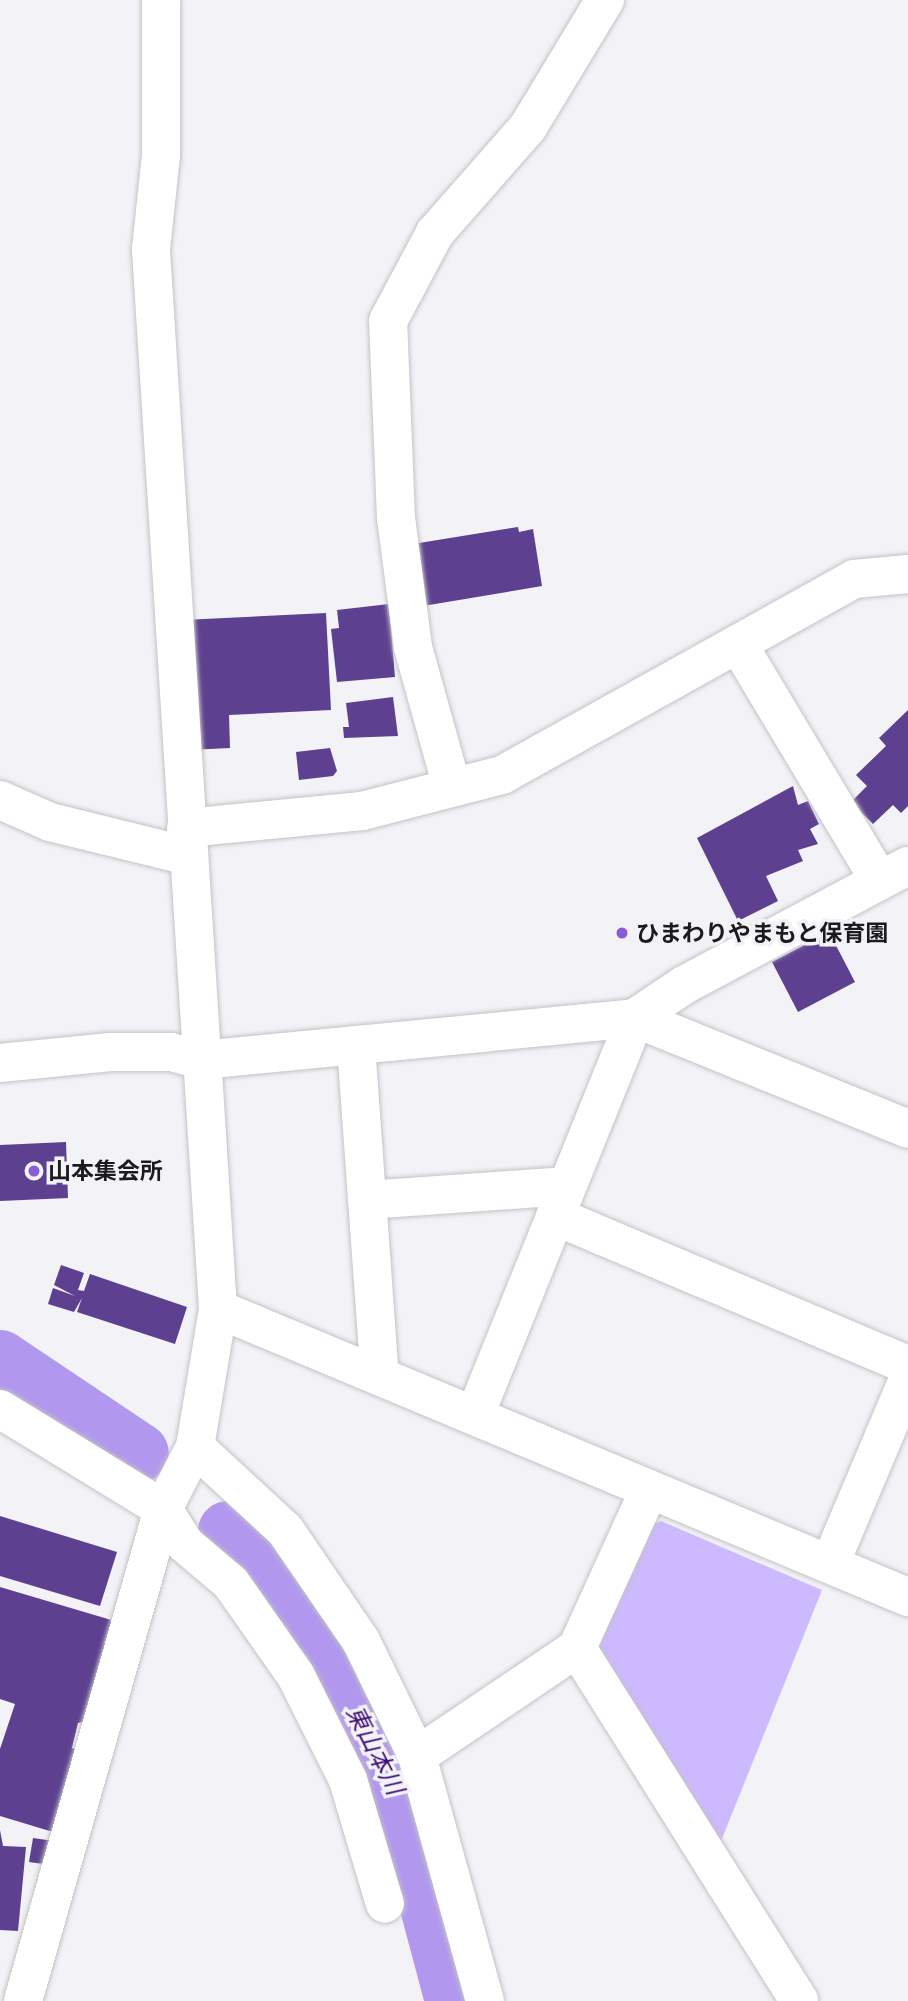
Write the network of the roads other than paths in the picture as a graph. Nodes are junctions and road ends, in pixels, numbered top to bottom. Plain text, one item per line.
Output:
1 (161, 0) edge
2 (605, 0) edge
3 (908, 573) edge
4 (738, 643) junction
5 (452, 788) junction
6 (0, 800) edge
7 (187, 842) junction
8 (894, 874) edge
9 (635, 1018) junction
10 (356, 1045) junction
11 (201, 1060) junction
12 (0, 1063) edge
13 (908, 1129) edge
14 (367, 1200) junction
15 (561, 1201) junction
16 (218, 1308) junction
17 (908, 1365) edge
18 (380, 1376) junction
19 (908, 1379) edge
20 (0, 1409) edge
21 (475, 1416) junction
22 (195, 1447) junction
23 (649, 1490) junction
24 (163, 1509) junction
25 (830, 1564) junction
26 (908, 1597) edge
27 (577, 1648) junction
28 (417, 1756) junction
29 (386, 1904) dead end
30 (23, 2001) edge
31 (485, 2001) edge
32 (799, 2001) edge

1 - 7 street
2 - 5 street
3 - 4 street
4 - 5 street
4 - 8 street
5 - 7 street
6 - 7 street
7 - 11 street
8 - 9 street
9 - 10 street
9 - 13 street
9 - 15 street
10 - 11 street
10 - 14 street
11 - 12 street
11 - 16 street
14 - 15 street
14 - 18 street
15 - 17 street
15 - 21 street
16 - 18 street
16 - 22 street
18 - 21 street
19 - 25 street
20 - 24 street
21 - 23 street
22 - 24 street
22 - 28 street
23 - 25 street
23 - 27 street
24 - 29 street
24 - 30 street
25 - 26 street
27 - 28 street
27 - 32 street
28 - 31 street

